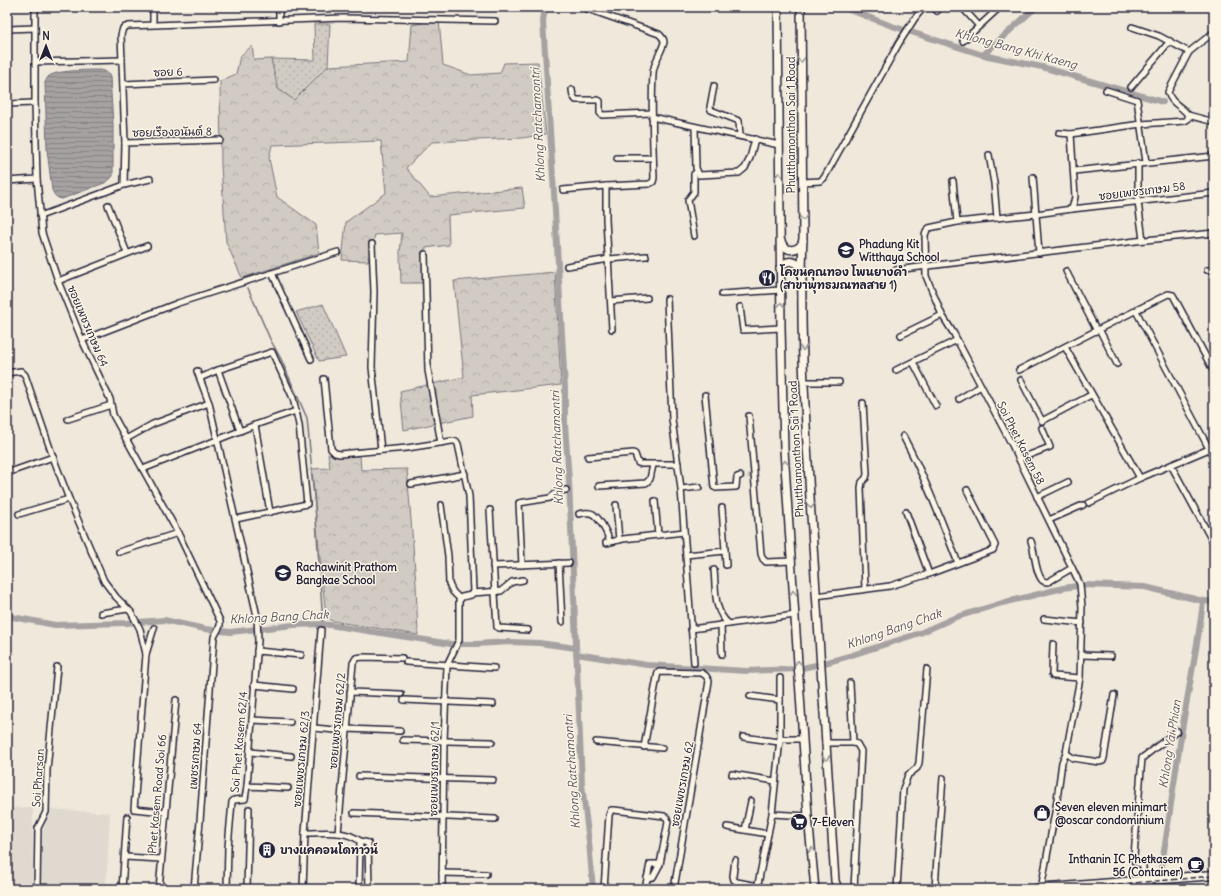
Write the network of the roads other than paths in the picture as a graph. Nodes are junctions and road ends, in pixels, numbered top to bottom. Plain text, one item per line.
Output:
1 (35, 7) edge
2 (153, 7) edge
3 (279, 7) edge
4 (582, 7) edge
5 (801, 7) edge
6 (924, 7) edge
7 (962, 7) edge
8 (1000, 7) edge
9 (778, 10) edge
10 (279, 20) junction
11 (495, 21) dead end
12 (153, 24) junction
13 (979, 26) junction
14 (1132, 27) dead end
15 (35, 28) junction
16 (7, 29) edge
17 (1214, 32) edge
18 (963, 41) dead end
19 (1170, 41) junction
20 (1189, 52) junction
21 (122, 60) junction
22 (35, 62) junction
23 (214, 80) dead end
24 (123, 84) junction
25 (714, 86) dead end
26 (1131, 87) dead end
27 (572, 90) dead end
28 (1106, 90) dead end
29 (35, 103) junction
30 (7, 104) edge
31 (652, 115) junction
32 (1188, 115) junction
33 (1214, 121) edge
34 (1141, 124) junction
35 (695, 127) junction
36 (1059, 133) dead end
37 (1071, 134) junction
38 (740, 136) junction
39 (755, 139) junction
40 (220, 140) dead end
41 (125, 143) junction
42 (779, 145) junction
43 (989, 155) dead end
44 (1214, 156) edge
45 (617, 158) dead end
46 (654, 158) junction
47 (1146, 162) junction
48 (1138, 163) junction
49 (1074, 171) junction
50 (697, 172) junction
51 (1033, 177) dead end
52 (38, 179) junction
53 (150, 179) dead end
54 (7, 181) edge
55 (953, 181) dead end
56 (802, 182) junction
57 (124, 185) junction
58 (606, 186) junction
59 (564, 190) dead end
60 (1214, 194) edge
61 (1138, 202) junction
62 (108, 205) dead end
63 (1072, 209) junction
64 (1036, 214) junction
65 (40, 216) junction
66 (997, 218) junction
67 (957, 222) junction
68 (1214, 233) edge
69 (694, 236) dead end
70 (804, 237) junction
71 (780, 238) junction
72 (1143, 240) junction
73 (372, 244) dead end
74 (147, 246) dead end
75 (338, 252) dead end
76 (127, 253) junction
77 (1039, 253) junction
78 (425, 254) dead end
79 (646, 256) dead end
80 (609, 259) junction
81 (567, 266) dead end
82 (925, 266) junction
83 (780, 268) junction
84 (895, 270) dead end
85 (1207, 270) dead end
86 (1214, 270) edge
87 (1066, 271) dead end
88 (272, 273) junction
89 (802, 273) junction
90 (58, 281) junction
91 (781, 290) junction
92 (722, 294) dead end
93 (647, 298) dead end
94 (667, 299) dead end
95 (611, 301) junction
96 (740, 308) dead end
97 (1136, 311) junction
98 (942, 315) junction
99 (781, 328) junction
100 (612, 329) dead end
101 (1098, 330) junction
102 (901, 335) dead end
103 (82, 340) junction
104 (957, 340) junction
105 (1065, 347) junction
106 (311, 359) dead end
107 (912, 362) junction
108 (1117, 364) dead end
109 (218, 370) junction
110 (896, 370) dead end
111 (1019, 370) dead end
112 (197, 371) dead end
113 (1214, 372) edge
114 (7, 373) edge
115 (200, 378) junction
116 (324, 379) dead end
117 (1021, 380) dead end
118 (803, 382) junction
119 (838, 382) dead end
120 (981, 386) junction
121 (705, 395) dead end
122 (1092, 395) junction
123 (959, 400) dead end
124 (863, 403) dead end
125 (209, 404) junction
126 (110, 405) junction
127 (936, 406) dead end
128 (296, 411) junction
129 (749, 416) dead end
130 (68, 419) dead end
131 (255, 425) junction
132 (1042, 428) dead end
133 (240, 431) junction
134 (903, 436) dead end
135 (126, 439) junction
136 (218, 440) junction
137 (441, 443) junction
138 (1209, 449) junction
139 (381, 450) junction
140 (53, 457) junction
141 (588, 457) dead end
142 (1214, 458) edge
143 (1019, 459) junction
144 (678, 464) junction
145 (653, 465) junction
146 (1171, 465) junction
147 (143, 469) junction
148 (7, 473) edge
149 (465, 474) junction
150 (740, 476) dead end
151 (1140, 478) junction
152 (1068, 482) dead end
153 (411, 484) dead end
154 (599, 486) dead end
155 (699, 487) dead end
156 (681, 489) junction
157 (566, 490) dead end
158 (967, 490) dead end
159 (1037, 497) junction
160 (69, 499) junction
161 (655, 501) dead end
162 (1089, 503) dead end
163 (440, 505) dead end
164 (616, 505) dead end
165 (1083, 505) dead end
166 (722, 508) dead end
167 (490, 510) dead end
168 (270, 512) junction
169 (906, 512) dead end
170 (19, 514) dead end
171 (579, 514) dead end
172 (236, 519) junction
173 (1049, 520) junction
174 (684, 532) junction
175 (178, 533) junction
176 (658, 535) junction
177 (619, 540) junction
178 (1031, 541) dead end
179 (1214, 544) edge
180 (725, 551) junction
181 (119, 552) dead end
182 (686, 555) junction
183 (792, 561) junction
184 (559, 563) junction
185 (569, 563) dead end
186 (958, 563) junction
187 (522, 565) junction
188 (726, 565) dead end
189 (493, 566) junction
190 (1072, 568) junction
191 (714, 570) dead end
192 (929, 574) junction
193 (523, 580) dead end
194 (865, 589) junction
195 (495, 592) junction
196 (472, 593) junction
197 (816, 596) junction
198 (460, 599) junction
199 (129, 610) junction
200 (101, 613) dead end
201 (795, 615) junction
202 (1044, 619) dead end
203 (562, 622) dead end
204 (729, 624) junction
205 (1082, 624) junction
206 (721, 625) junction
207 (220, 626) joint
208 (154, 628) dead end
209 (691, 629) junction
210 (321, 630) dead end
211 (528, 630) dead end
212 (1053, 644) dead end
213 (257, 651) junction
214 (146, 654) junction
215 (722, 654) dead end
216 (301, 655) dead end
217 (1081, 655) junction
218 (1111, 656) dead end
219 (694, 663) dead end
220 (447, 665) junction
221 (57, 667) dead end
222 (494, 668) dead end
223 (927, 669) dead end
224 (780, 678) dead end
225 (1080, 678) junction
226 (850, 683) dead end
227 (254, 685) junction
228 (292, 689) dead end
229 (350, 692) junction
230 (401, 694) dead end
231 (1114, 695) dead end
232 (750, 696) dead end
233 (176, 700) dead end
234 (404, 700) dead end
235 (780, 700) junction
236 (446, 702) junction
237 (493, 704) dead end
238 (252, 720) junction
239 (290, 722) dead end
240 (314, 728) junction
241 (346, 730) junction
242 (400, 731) dead end
243 (1177, 731) dead end
244 (743, 737) dead end
245 (803, 739) junction
246 (403, 740) dead end
247 (779, 740) junction
248 (444, 741) junction
249 (492, 742) dead end
250 (596, 742) dead end
251 (825, 743) junction
252 (853, 743) junction
253 (644, 747) junction
254 (662, 748) dead end
255 (250, 752) junction
256 (1066, 753) junction
257 (291, 756) dead end
258 (732, 774) dead end
259 (359, 776) dead end
260 (444, 778) junction
261 (943, 778) dead end
262 (493, 780) dead end
263 (775, 781) junction
264 (247, 786) junction
265 (288, 788) dead end
266 (751, 801) dead end
267 (249, 809) dead end
268 (165, 812) junction
269 (354, 814) dead end
270 (772, 814) junction
271 (808, 816) junction
272 (128, 817) dead end
273 (444, 817) junction
274 (494, 819) dead end
275 (727, 827) dead end
276 (745, 830) junction
277 (305, 833) junction
278 (338, 833) junction
279 (768, 834) junction
280 (360, 840) junction
281 (125, 857) junction
282 (360, 857) junction
283 (369, 857) junction
284 (161, 859) junction
285 (735, 860) dead end
286 (660, 864) junction
287 (442, 873) junction
288 (486, 874) dead end
289 (1214, 875) edge
290 (369, 876) junction
291 (359, 877) junction
292 (647, 878) junction
293 (1142, 881) junction
294 (834, 885) edge
295 (758, 887) edge
296 (37, 889) edge
297 (122, 889) edge
298 (159, 889) edge
299 (194, 889) edge
300 (227, 889) edge
301 (247, 889) edge
302 (303, 889) edge
303 (359, 889) edge
304 (369, 889) edge
305 (442, 889) edge
306 (604, 889) edge
307 (645, 889) edge
308 (674, 889) edge
309 (815, 889) edge
310 (838, 889) edge
311 (854, 889) edge
312 (897, 889) edge
313 (935, 889) edge
314 (1037, 889) edge
315 (1042, 889) edge

1 - 15 street, ซอยเพชรเกษม 64
2 - 12 street
3 - 10 street
4 - 31 street
5 -> 56 main road, Phutthamonthon Sai 1 Road
6 - 56 street
7 - 13 street
8 - 13 street
9 - 42 main road, Phutthamonthon Sai 1 Road
10 - 11 street
10 - 12 street
12 - 21 street
13 - 18 street
14 - 19 street
15 - 16 street
15 - 22 street, ซอยเพชรเกษม 64
17 - 20 street
19 - 20 street
19 - 26 street
20 - 32 street
21 - 22 street
21 - 24 street
22 - 29 street, ซอยเพชรเกษม 64
23 - 24 street, ซอย 6
24 - 41 street
25 - 38 street
27 - 31 street
28 - 34 street
29 - 30 street
29 - 52 street, ซอยเพชรเกษม 64
31 - 35 street
31 - 46 street
32 - 33 street
32 - 34 street
34 - 37 street
34 - 47 street
35 - 38 street
35 - 50 street
36 - 37 street
37 - 49 street
38 - 39 street
39 - 42 street
39 - 50 street
40 - 41 street, ซอยเรืองอนันต์ 8
41 - 57 street
71 -> 42 main road, Phutthamonthon Sai 1 Road
43 - 66 street
44 - 47 street
45 - 46 street
46 - 58 street
47 - 48 street
48 - 49 street
48 - 61 street
49 - 63 street
50 - 69 street
51 - 64 street
52 - 54 street
52 - 65 street, ซอยเพชรเกษม 64
53 - 57 street
55 - 67 street
56 -> 70 main road, Phutthamonthon Sai 1 Road
57 - 65 street
58 - 59 street
58 - 80 street
60 - 61 street, ซอยเพชรเกษม 58
61 - 63 street, ซอยเพชรเกษม 58
61 - 72 street
62 - 76 street
63 - 64 street, Soi Phet Kasem 58
64 - 66 street, Soi Phet Kasem 58
64 - 77 street
65 - 90 street, ซอยเพชรเกษม 64
66 - 67 street, Soi Phet Kasem 58
67 - 82 street, Soi Phet Kasem 58
68 - 72 street
70 - 71 main road
70 - 89 main road, Phutthamonthon Sai 1 Road
71 - 83 main road, Phutthamonthon Sai 1 Road
72 - 77 street
73 - 139 street
74 - 76 street
75 - 88 street
76 - 90 street
77 - 82 street
78 - 137 street
79 - 80 street
80 - 81 street
80 - 95 street
82 - 84 street
82 - 98 street, Soi Phet Kasem 58
83 - 89 main road
83 - 91 main road, Phutthamonthon Sai 1 Road
85 - 86 street
87 - 101 street
88 - 103 street
88 - 106 street
89 -> 118 main road, Phutthamonthon Sai 1 Road
90 - 103 street, ซอยเพชรเกษม 64
91 - 92 street
99 -> 91 main road, Phutthamonthon Sai 1 Road
93 - 95 street
94 - 144 street
95 - 100 street
96 - 99 street
97 - 101 street
97 - 113 street
97 - 138 street
98 - 102 street
98 - 104 street, Soi Phet Kasem 58
183 -> 99 main road, Phutthamonthon Sai 1 Road
101 - 105 street
101 - 108 street
103 - 126 street, ซอยเพชรเกษม 64
104 - 107 street
104 - 120 street, Soi Phet Kasem 58
105 - 111 street
105 - 122 street
107 - 110 street
107 - 127 street
109 - 115 street
109 - 128 street
109 - 133 street
112 - 115 street, Soi Phet Kasem 62/4
114 - 140 street
115 - 125 street, Soi Phet Kasem 62/4
116 - 139 street
117 - 122 street
118 - 119 street
118 -> 197 main road, Phutthamonthon Sai 1 Road
120 - 123 street
120 - 143 street, Soi Phet Kasem 58
121 - 150 street
122 - 151 street
124 - 194 street
125 - 135 street
125 - 136 street, Soi Phet Kasem 62/4
126 - 130 street
126 - 135 street, ซอยเพชรเกษม 64
128 - 131 street
128 - 168 street
129 - 183 street
131 - 133 street
131 - 168 street
132 - 143 street
133 - 136 street
134 - 186 street
135 - 147 street, ซอยเพชรเกษม 64
136 - 147 street
136 - 172 street, Soi Phet Kasem 62/4
137 - 139 street
137 - 149 street
138 - 142 street
138 - 146 street
140 - 148 street
140 - 160 street
141 - 145 street
143 - 159 street, Soi Phet Kasem 58
144 - 145 street
144 - 156 street
145 - 154 street
146 - 151 street
146 - 179 street
147 - 175 street, ซอยเพชรเกษม 64
149 - 153 street
149 - 196 street
151 - 162 street
152 - 159 street
155 - 156 street
156 - 174 street
157 - 187 street
158 - 186 street
159 - 173 street, Soi Phet Kasem 58
160 - 170 street
160 - 199 street
161 - 176 street
163 - 198 street
164 - 177 street
165 - 173 street
166 - 180 street
167 - 189 street
168 - 172 street
169 - 192 street
171 - 177 street
172 - 213 street, Soi Phet Kasem 62/4
173 - 190 street, Soi Phet Kasem 58
174 - 176 street
174 - 182 street
175 - 181 street
175 - 207 street, ซอยเพชรเกษม 64
176 - 177 street
178 - 190 street
180 - 182 street
180 - 188 street
182 - 209 street
201 -> 183 main road, Phutthamonthon Sai 1 Road
184 - 185 street
184 - 187 street
184 - 203 street
186 - 192 street
187 - 189 street
189 - 195 street
190 - 205 street, Soi Phet Kasem 58
191 - 204 street
192 - 194 street
193 - 195 street
194 - 197 street
195 - 196 street
195 - 211 street
196 - 198 street
197 - 251 main road, Phutthamonthon Sai 1 Road
198 - 220 street, ซอยเพชรเกษม 62/1
199 - 200 street
199 - 214 street
201 - 204 street
245 -> 201 main road, Phutthamonthon Sai 1 Road
202 - 205 street
204 - 206 street
205 - 217 street, Soi Phet Kasem 58
206 - 209 street
206 - 215 street
207 - 299 street, เพชรเกษม 64
208 - 214 street
209 - 219 street
210 - 240 street, ซอยเพชรเกษม 62/3
212 - 225 street
213 - 216 street
213 - 227 street, Soi Phet Kasem 62/4
214 - 268 street
217 - 218 street
217 - 225 street, Soi Phet Kasem 58
220 - 222 street
220 - 229 street, ซอยเพชรเกษม 62/2
220 - 236 street, ซอยเพชรเกษม 62/1
221 - 296 street, Soi Pharsan
223 - 312 street
224 - 235 street
225 - 256 street, Soi Phet Kasem 58
226 - 252 street
227 - 228 street
227 - 238 street, Soi Phet Kasem 62/4
229 - 230 street
229 - 241 street, ซอยเพชรเกษม 62/2
231 - 256 street
232 - 235 street
233 - 268 street, Phet Kasem Road Soi 66
234 - 236 street
235 - 247 street
236 - 237 street
236 - 248 street, ซอยเพชรเกษม 62/1
238 - 239 street
238 - 255 street, Soi Phet Kasem 62/4
240 - 241 street
240 - 277 street, ซอยเพชรเกษม 62/3
241 - 242 street
241 - 278 street, ซอยเพชรเกษม 62/2
243 - 293 street
244 - 247 street
245 - 247 street
245 - 271 main road, Phutthamonthon Sai 1 Road
246 - 248 street
247 - 263 street
248 - 249 street
248 - 260 street, ซอยเพชรเกษม 62/1
250 - 253 street
251 - 252 street
251 -> 294 main road, Phutthamonthon Sai 1 Road
252 - 311 street
253 - 254 street
253 - 308 street, ซอยเพชรเกษม 62
255 - 257 street
255 - 264 street, Soi Phet Kasem 62/4
256 - 315 street, Soi Phet Kasem 58
258 - 263 street
259 - 260 street
260 - 262 street
260 - 273 street, ซอยเพชรเกษม 62/1
261 - 313 street
263 - 270 street
264 - 265 street
264 - 300 street, Soi Phet Kasem 62/4
266 - 276 street
267 - 301 street
268 - 284 street, Phet Kasem Road Soi 66
269 - 273 street
270 - 271 street
270 - 279 street
309 -> 271 main road, Phutthamonthon Sai 1 Road
272 - 281 street
273 - 274 street
273 - 287 street, ซอยเพชรเกษม 62/1
275 - 276 street
276 - 279 street
277 - 278 street
277 - 302 street, ซอยเพชรเกษม 62/3
278 - 280 street
279 - 295 street
280 - 282 street
280 - 283 street
281 - 284 street
281 - 297 street
282 - 283 street
282 - 291 street
283 - 290 street
284 - 298 street, Phet Kasem Road Soi 66
285 - 295 street
286 - 292 street
286 - 292 street
286 - 306 street
287 - 288 street
287 - 305 street, ซอยเพชรเกษม 62/1
289 - 293 main road
290 - 291 street
290 - 304 street
291 - 303 street
292 - 307 street
293 - 315 main road
294 - 310 main road, Phutthamonthon Sai 1 Road
314 - 315 main road

